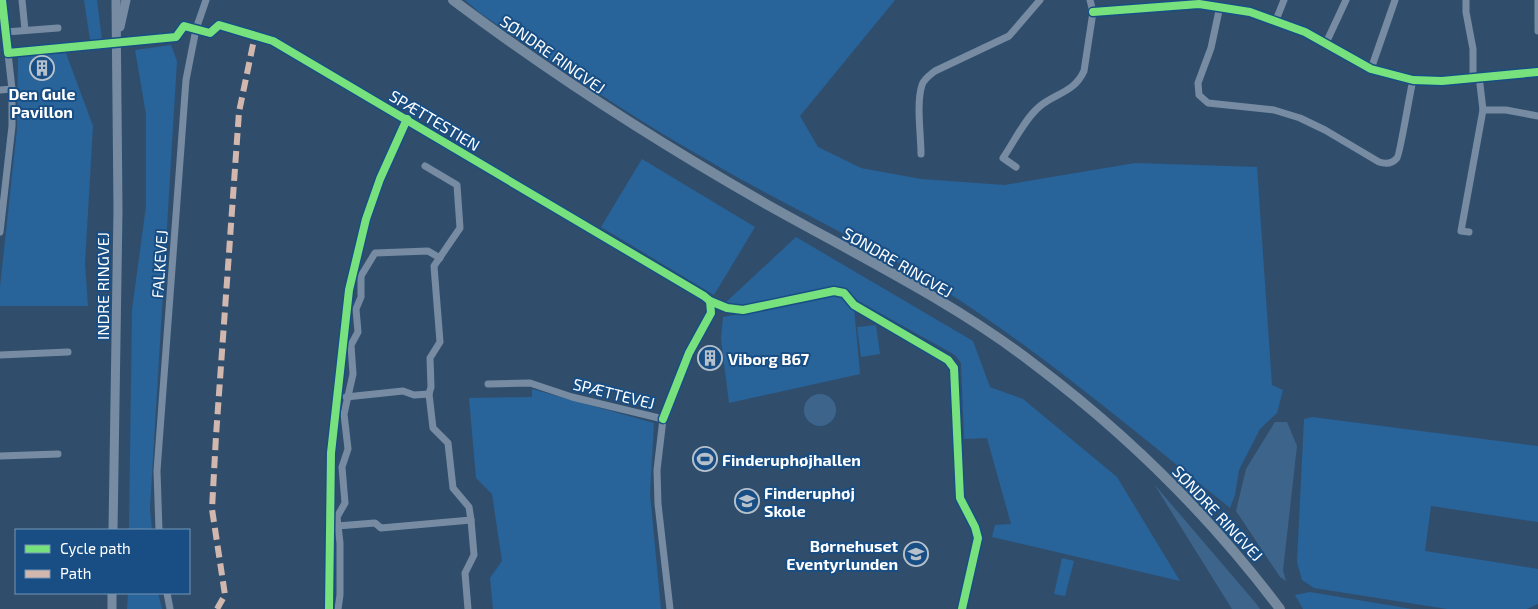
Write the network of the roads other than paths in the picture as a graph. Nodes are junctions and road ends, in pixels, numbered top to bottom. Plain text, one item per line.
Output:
1 (2, 0) edge
2 (22, 0) edge
3 (116, 0) edge
4 (126, 0) edge
5 (453, 0) edge
6 (1040, 0) edge
7 (1090, 0) edge
8 (1284, 0) edge
9 (1346, 0) edge
10 (1395, 0) edge
11 (1466, 0) edge
12 (1538, 0) edge
13 (205, 1) edge
14 (1199, 2) edge
15 (1220, 6) junction
16 (1093, 12) junction
17 (1276, 20) junction
18 (58, 28) dead end
19 (25, 30) junction
20 (1538, 31) edge
21 (6, 32) junction
22 (117, 42) junction
23 (1326, 43) junction
24 (1371, 69) junction
25 (1538, 72) edge
26 (1476, 77) junction
27 (1413, 80) junction
28 (12, 89) junction
29 (0, 90) edge
30 (1483, 110) junction
31 (1538, 116) edge
32 (921, 154) dead end
33 (425, 166) dead end
34 (1016, 166) dead end
35 (0, 232) edge
36 (1469, 232) dead end
37 (440, 258) junction
38 (68, 352) dead end
39 (0, 355) edge
40 (488, 384) dead end
41 (429, 394) junction
42 (346, 397) junction
43 (58, 454) dead end
44 (0, 456) edge
45 (471, 520) junction
46 (337, 526) junction
47 (113, 529) edge
48 (159, 529) edge
49 (112, 594) edge
50 (166, 594) edge
51 (112, 609) edge
52 (170, 609) edge
53 (338, 609) edge
54 (468, 609) edge
55 (670, 609) edge
56 (1280, 609) edge

1 - 21 street
2 - 19 street
3 - 22 street, INDRE RINGVEJ
4 - 22 street, INDRE RINGVEJ
5 - 56 main road, SØNDRE RINGVEJ
6 - 32 street
7 - 16 street
8 - 17 street
9 - 23 street
10 - 24 street
11 - 26 street
12 - 20 street
13 - 48 street, FALKEVEJ
14 - 15 street
14 - 16 street
15 - 17 street
15 - 27 street
16 - 34 street
17 - 23 street
18 - 19 street
19 - 21 street
21 - 28 street
22 - 47 street, INDRE RINGVEJ
23 - 24 street
24 - 27 street
25 - 26 street
26 - 27 street
26 - 30 street
28 - 29 street
28 - 35 street
30 - 31 street
30 - 36 street
33 - 37 street
37 - 41 street
37 - 42 street
38 - 39 street
40 - 55 street, SPÆTTEVEJ
41 - 42 street
41 - 45 street
42 - 46 street
43 - 44 street
45 - 46 street
45 - 54 street
46 - 53 street
49 - 51 street
50 - 52 street

